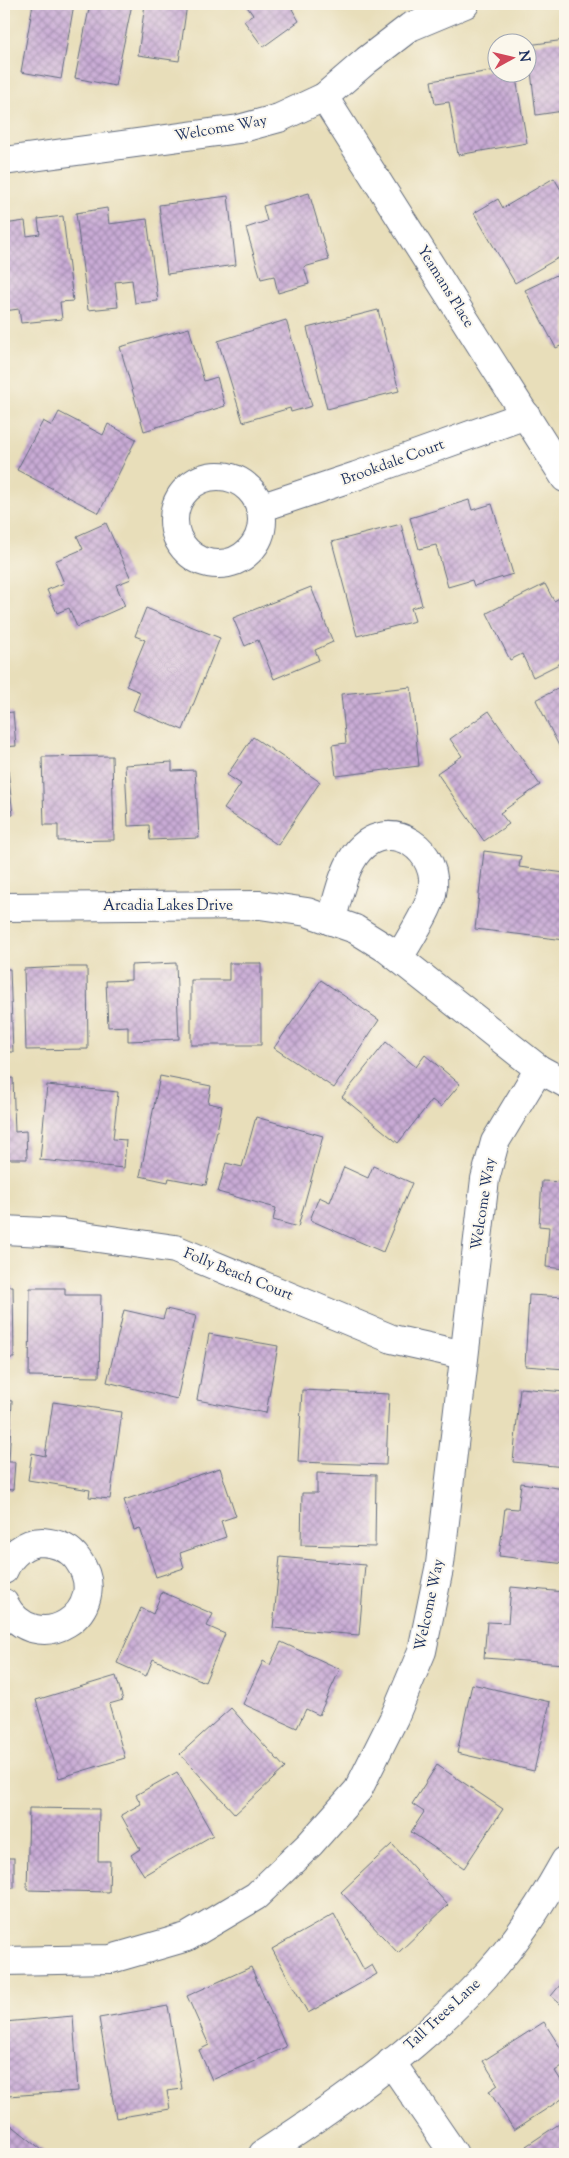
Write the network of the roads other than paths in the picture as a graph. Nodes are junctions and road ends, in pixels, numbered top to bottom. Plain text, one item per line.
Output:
1 (465, 4) edge
2 (324, 97) junction
3 (4, 161) edge
4 (526, 415) junction
5 (565, 478) edge
6 (260, 508) dead end
7 (4, 907) edge
8 (330, 921) junction
9 (398, 958) junction
10 (539, 1069) junction
11 (565, 1082) edge
12 (4, 1230) edge
13 (464, 1355) junction
14 (4, 1570) edge
15 (4, 1603) edge
16 (565, 1861) edge
17 (4, 1961) edge
18 (391, 2062) junction
19 (263, 2154) edge
20 (454, 2154) edge

1 - 2 street, Welcome Way
2 - 3 street, Welcome Way
2 - 4 street, Yeamans Place
4 - 5 street, Yeamans Place
4 - 6 street, Brookdale Court
7 - 8 street, Arcadia Lakes Drive
8 - 9 street, Arcadia Lakes Drive
8 - 9 street
9 - 10 street, Arcadia Lakes Drive
10 - 11 street, Arcadia Lakes Drive
10 - 13 street, Welcome Way
12 - 13 street, Folly Beach Court
13 - 17 street, Welcome Way
14 - 15 street
16 - 18 street, Tall Trees Lane
18 - 19 street, Tall Trees Lane
18 - 20 street

